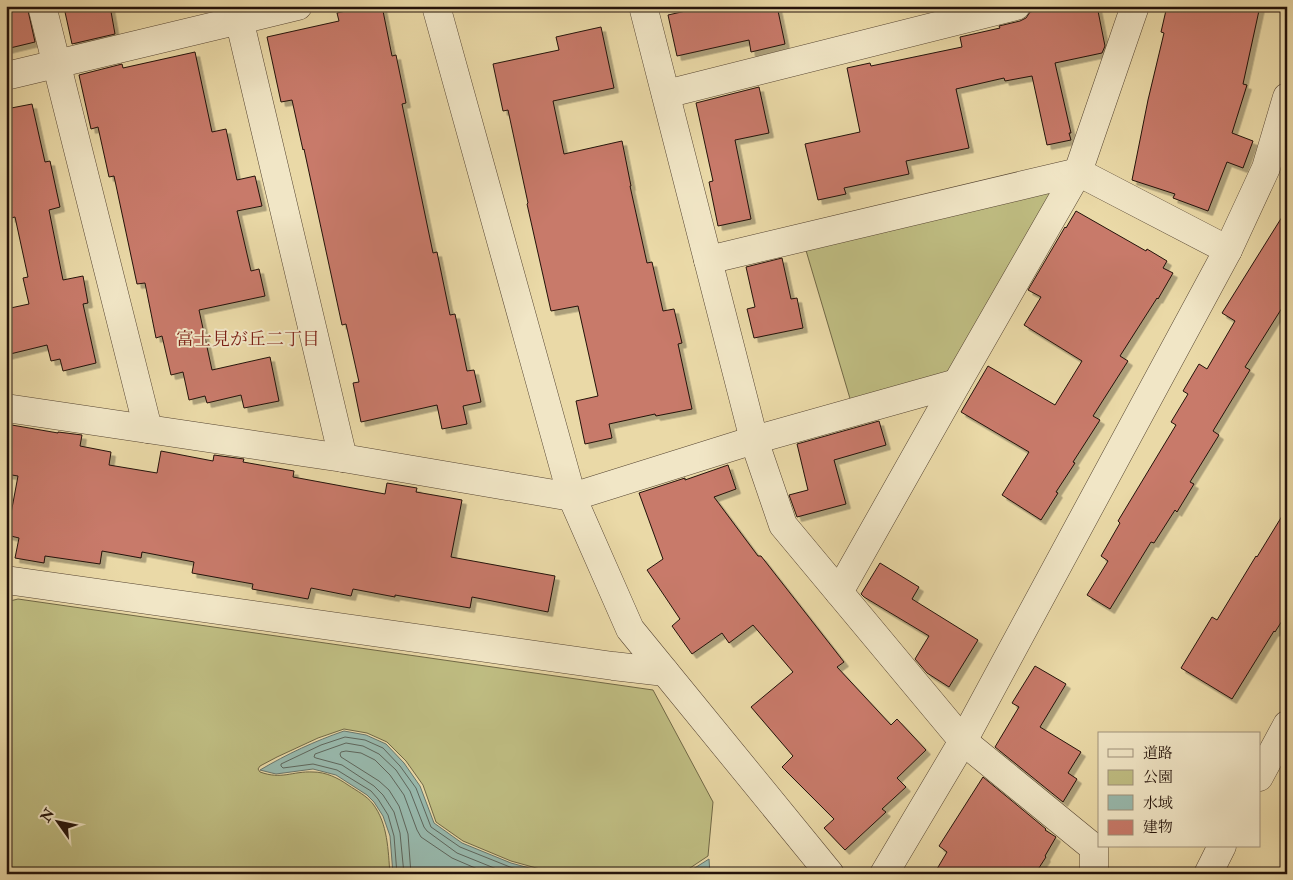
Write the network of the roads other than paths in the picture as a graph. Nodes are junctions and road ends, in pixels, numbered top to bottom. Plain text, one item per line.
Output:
1 (42, 6) edge
2 (298, 6) edge
3 (436, 6) edge
4 (643, 6) edge
5 (1016, 6) edge
6 (1135, 6) edge
7 (238, 13) edge
8 (56, 64) junction
9 (6, 76) edge
10 (666, 94) junction
11 (1287, 97) edge
12 (1078, 172) junction
13 (1228, 250) junction
14 (708, 260) junction
15 (957, 383) junction
16 (6, 408) edge
17 (148, 429) junction
18 (754, 440) junction
19 (343, 458) junction
20 (572, 497) junction
21 (6, 580) edge
22 (839, 592) junction
23 (665, 672) junction
24 (1287, 725) edge
25 (963, 741) junction
26 (1260, 775) edge
27 (1221, 848) edge
28 (830, 874) edge
29 (884, 874) edge
30 (1094, 874) edge
31 (1208, 874) edge

1 - 8 street
2 - 7 street
3 - 20 street
4 - 10 street
5 - 10 street
6 - 12 street
7 - 8 street
7 - 19 street
8 - 9 street
8 - 17 street
10 - 14 street
11 - 13 street
12 - 13 street
12 - 14 street
12 - 15 street
13 - 25 street
14 - 18 street
15 - 18 street
15 - 22 street
16 - 17 street
17 - 19 street
18 - 20 street
18 - 22 street
19 - 20 street
20 - 23 street
21 - 23 street
22 - 25 street
23 - 28 street
24 - 26 street
25 - 29 street
25 - 30 street
27 - 31 street

